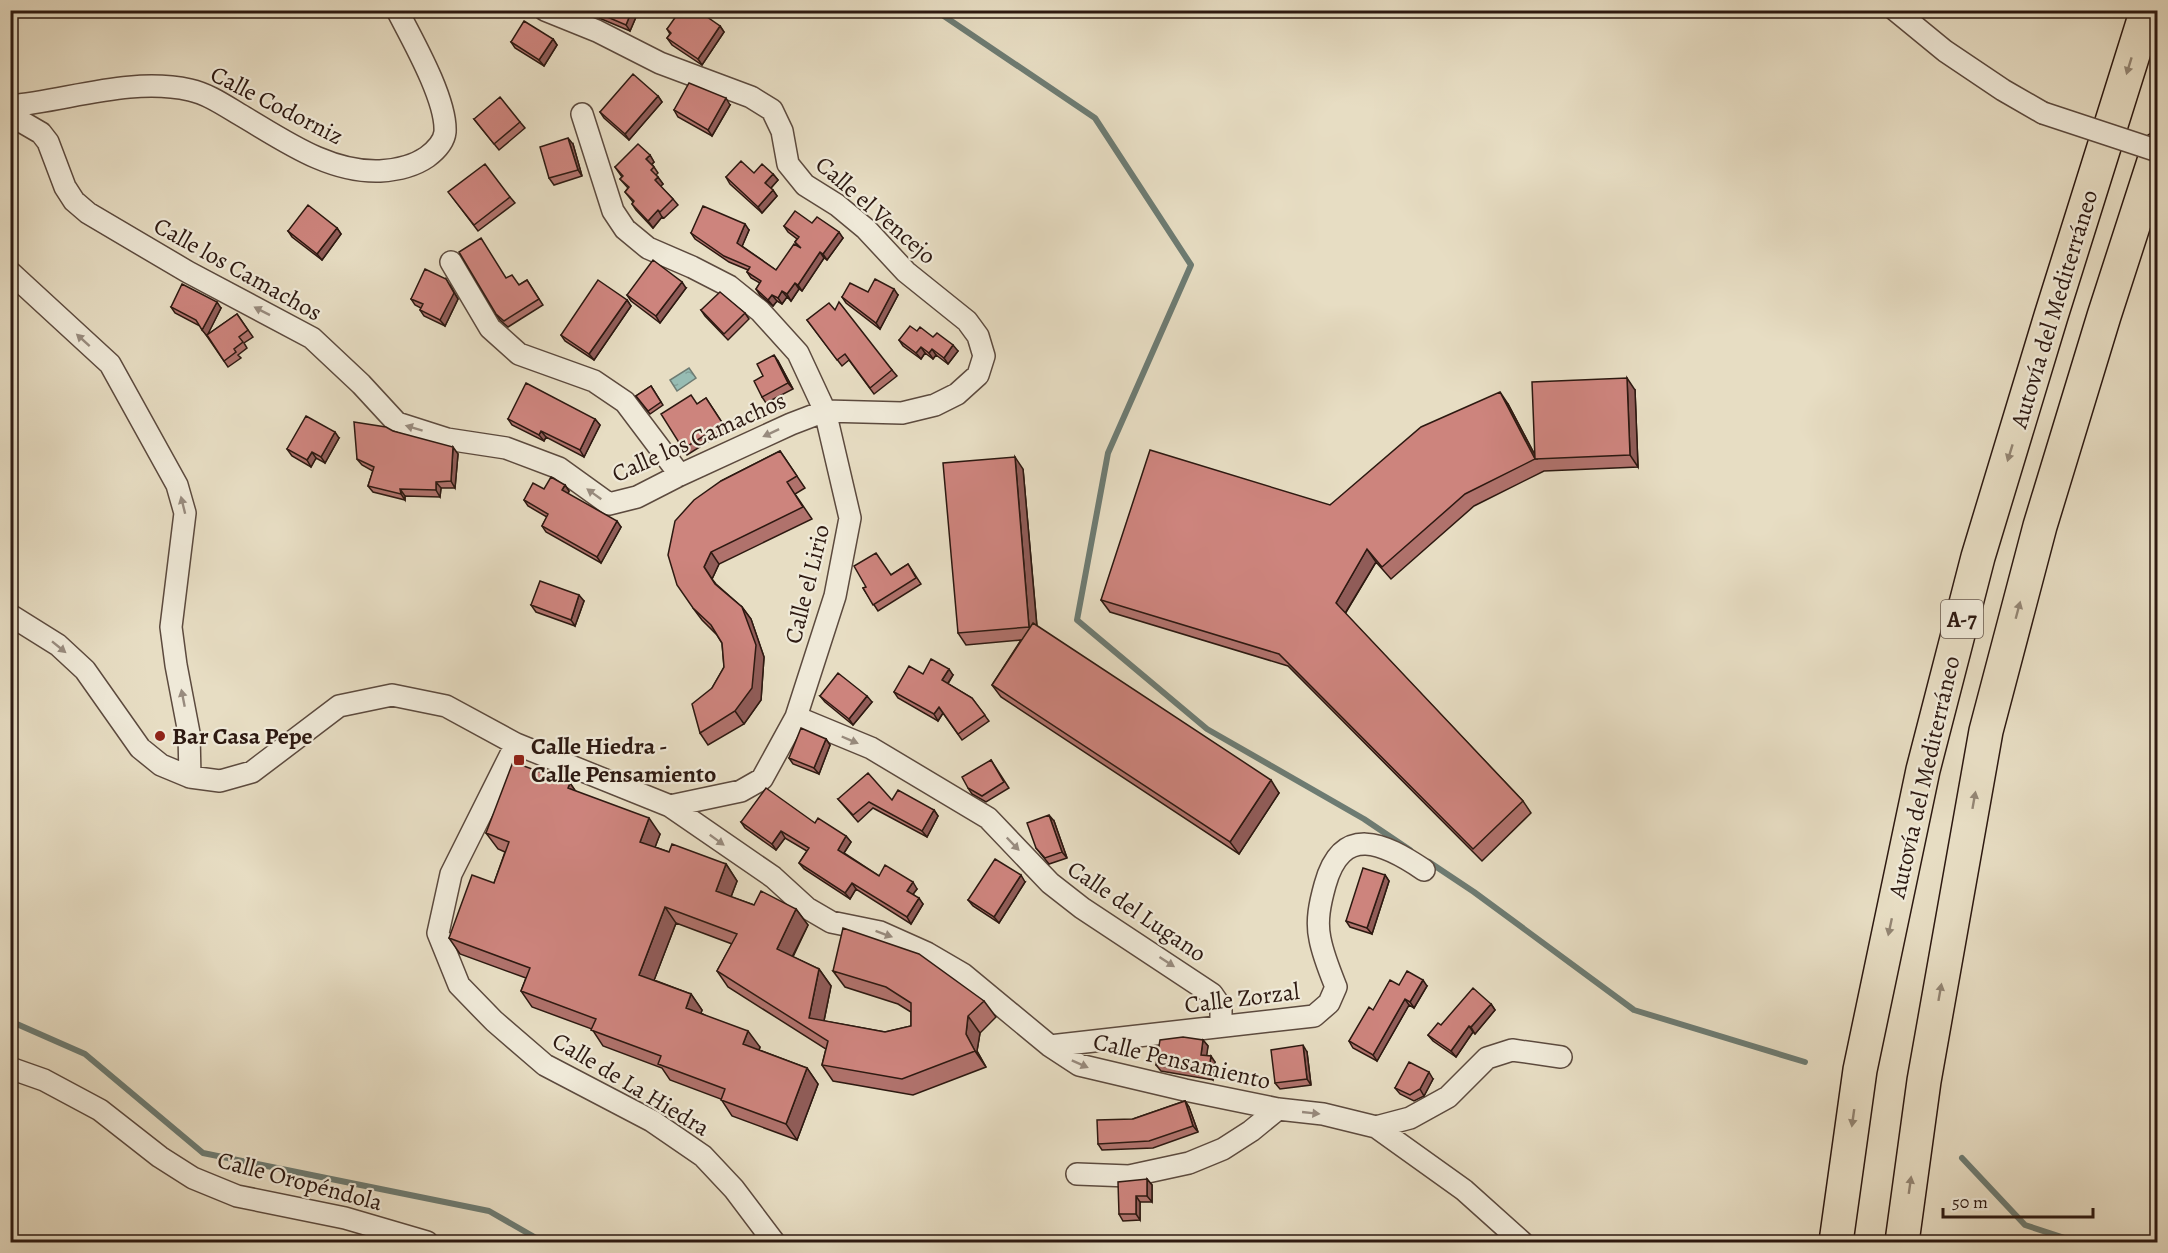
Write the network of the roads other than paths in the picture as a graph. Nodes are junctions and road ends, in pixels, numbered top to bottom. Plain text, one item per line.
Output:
1 (397, 10) edge
2 (545, 10) edge
3 (1895, 10) edge
4 (2147, 10) edge
5 (10, 106) edge
6 (582, 114) dead end
7 (10, 115) edge
8 (2157, 150) edge
9 (452, 262) dead end
10 (10, 272) edge
11 (825, 411) junction
12 (680, 475) junction
13 (10, 615) edge
14 (796, 717) junction
15 (516, 744) junction
16 (190, 777) junction
17 (670, 806) junction
18 (1424, 870) dead end
19 (1221, 1026) junction
20 (1050, 1046) junction
21 (1561, 1057) dead end
22 (10, 1068) edge
23 (1278, 1109) junction
24 (1376, 1127) junction
25 (1077, 1174) dead end
26 (427, 1242) edge
27 (774, 1242) edge
28 (1522, 1242) edge
29 (1836, 1242) edge
30 (1902, 1242) edge

1 - 5 street, Calle Codorniz
2 - 11 street, Calle el Vencejo
3 - 8 street, bridge
4 -> 29 highway, Autovía del Mediterráneo / A-7
6 - 11 street, Calle el Lirio
12 -> 7 street, Calle los Camachos
30 -> 8 highway, Autovía del Mediterráneo / A-7
9 - 12 street
16 -> 10 street
11 -> 12 street, Calle los Camachos
11 - 14 street, Calle el Lirio
13 -> 16 street, Calle Pensamiento
14 - 17 street, Calle el Lirio
14 -> 19 street, Calle del Lugano
15 - 16 street, Calle Pensamiento
15 - 17 street, Calle Pensamiento
15 - 27 street, Calle de La Hiedra
17 -> 20 street, Calle Pensamiento
18 - 19 street, Calle Zorzal
19 - 20 street, Calle Zorzal
20 -> 23 street, Calle Pensamiento
21 - 24 street
22 - 26 street, Calle Oropéndola
23 -> 24 street, Calle Pensamiento
23 - 25 street
24 - 28 street, Calle Pensamiento

